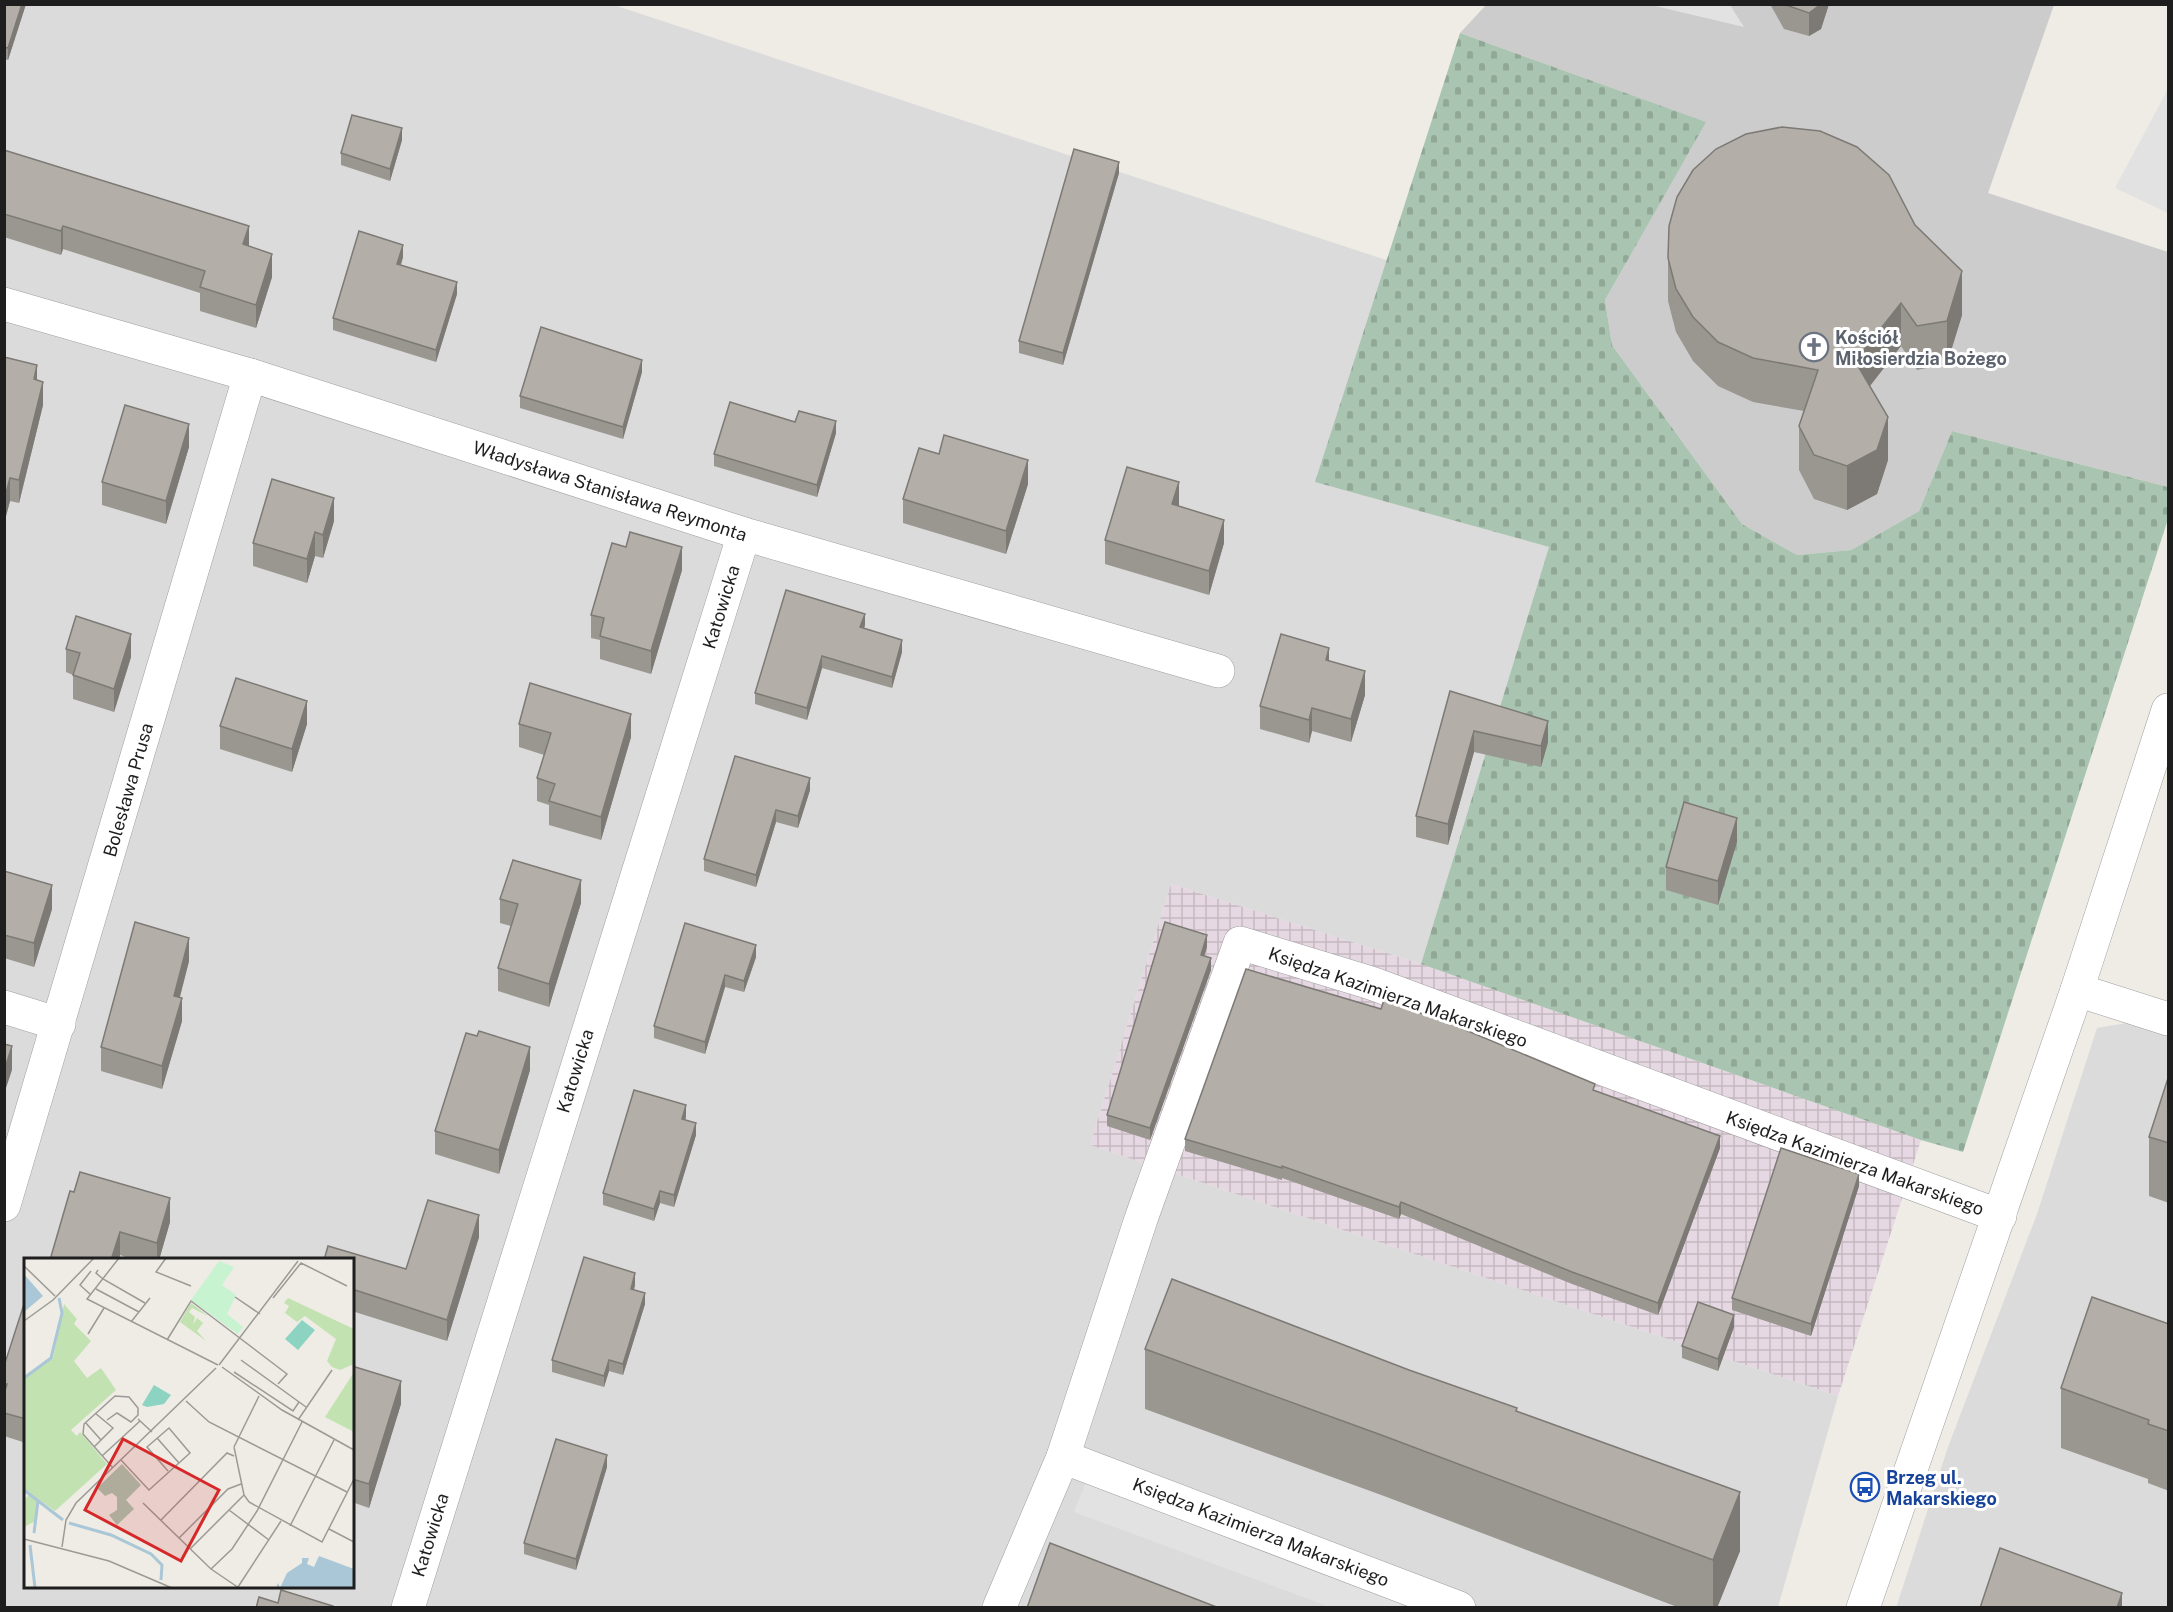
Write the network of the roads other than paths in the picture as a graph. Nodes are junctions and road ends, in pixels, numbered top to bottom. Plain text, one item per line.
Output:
1 (4, 304) edge
2 (250, 375) junction
3 (744, 534) junction
4 (1218, 671) dead end
5 (2169, 710) edge
6 (2077, 990) junction
7 (4, 1007) edge
8 (2169, 1019) edge
9 (58, 1024) junction
10 (4, 1205) edge
11 (2000, 1216) junction
12 (1063, 1457) junction
13 (408, 1608) edge
14 (999, 1608) edge
15 (1459, 1608) edge
16 (1863, 1608) edge

1 - 2 street, Władysława Stanisława Reymonta
2 - 3 street, Władysława Stanisława Reymonta
2 - 9 street, Bolesława Prusa
3 - 4 street, Władysława Stanisława Reymonta
3 - 13 street, Katowicka
5 - 6 street, Księdza Kazimierza Makarskiego
6 - 8 street
6 - 11 street, Księdza Kazimierza Makarskiego
7 - 9 street
9 - 10 street, Bolesława Prusa
11 - 12 street, Księdza Kazimierza Makarskiego
11 - 16 street, Księdza Kazimierza Makarskiego
12 - 14 street, Księdza Kazimierza Makarskiego
12 - 15 street, Księdza Kazimierza Makarskiego

